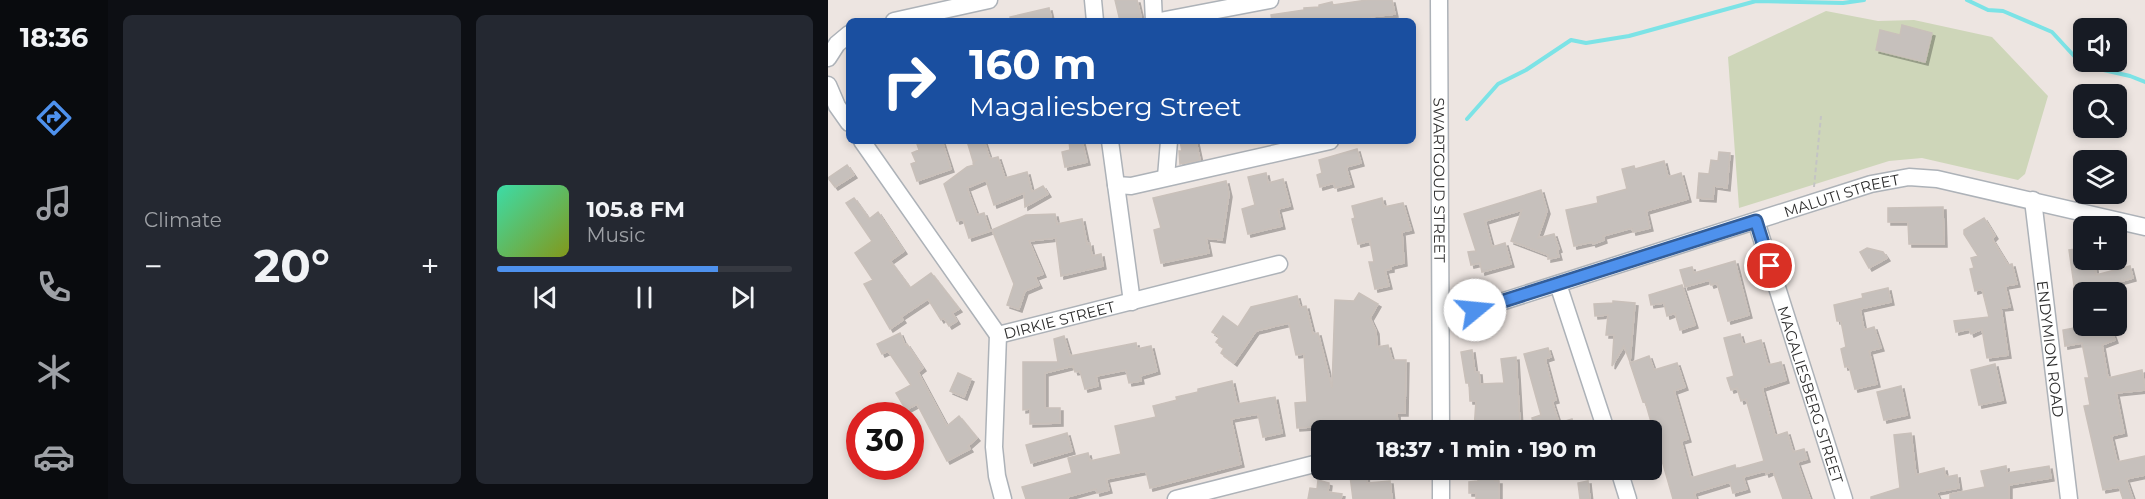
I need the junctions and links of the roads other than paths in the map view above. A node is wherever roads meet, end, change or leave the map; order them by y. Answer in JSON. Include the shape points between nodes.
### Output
{"nodes":[{"id":1,"x":989,"y":0,"type":"edge"},
{"id":2,"x":1093,"y":0,"type":"edge"},
{"id":3,"x":1153,"y":0,"type":"edge"},
{"id":4,"x":1270,"y":0,"type":"edge"},
{"id":5,"x":1439,"y":0,"type":"edge"},
{"id":6,"x":908,"y":18,"type":"edge"},
{"id":7,"x":1095,"y":18,"type":"edge"},
{"id":8,"x":1155,"y":18,"type":"edge"},
{"id":9,"x":1176,"y":18,"type":"edge"},
{"id":10,"x":846,"y":36,"type":"edge"},
{"id":11,"x":828,"y":58,"type":"edge"},
{"id":12,"x":828,"y":84,"type":"edge"},
{"id":13,"x":846,"y":119,"type":"edge"},
{"id":14,"x":864,"y":144,"type":"edge"},
{"id":15,"x":1110,"y":144,"type":"edge"},
{"id":16,"x":1169,"y":144,"type":"edge"},
{"id":17,"x":1253,"y":144,"type":"edge"},
{"id":18,"x":1316,"y":144,"type":"edge"},
{"id":19,"x":1251,"y":158,"type":"junction"},
{"id":20,"x":1166,"y":177,"type":"junction"},
{"id":21,"x":1116,"y":185,"type":"junction"},
{"id":22,"x":2033,"y":200,"type":"junction"},
{"id":23,"x":1756,"y":221,"type":"junction"},
{"id":24,"x":2145,"y":227,"type":"edge"},
{"id":25,"x":1279,"y":264,"type":"dead end"},
{"id":26,"x":1558,"y":284,"type":"junction"},
{"id":27,"x":1132,"y":302,"type":"junction"},
{"id":28,"x":1441,"y":321,"type":"junction"},
{"id":29,"x":998,"y":335,"type":"junction"},
{"id":30,"x":1441,"y":420,"type":"edge"},
{"id":31,"x":1603,"y":420,"type":"edge"},
{"id":32,"x":1311,"y":465,"type":"edge"},
{"id":33,"x":1441,"y":480,"type":"edge"},
{"id":34,"x":1622,"y":480,"type":"edge"},
{"id":35,"x":1003,"y":499,"type":"edge"},
{"id":36,"x":1176,"y":499,"type":"edge"},
{"id":37,"x":1441,"y":499,"type":"edge"},
{"id":38,"x":1628,"y":499,"type":"edge"},
{"id":39,"x":1844,"y":499,"type":"edge"},
{"id":40,"x":2069,"y":499,"type":"edge"}],
"edges":[{"from":1,"to":6,"type":"street"},
{"from":2,"to":7,"type":"street"},
{"from":3,"to":8,"type":"street"},
{"from":4,"to":9,"type":"street"},
{"from":5,"to":28,"type":"street","name":"SWARTGOUD STREET"},
{"from":10,"to":11,"type":"street"},
{"from":12,"to":13,"type":"street"},
{"from":14,"to":29,"type":"street","name":"DIRKIE STREET"},
{"from":15,"to":21,"type":"street"},
{"from":16,"to":20,"type":"street"},
{"from":17,"to":19,"type":"street"},
{"from":18,"to":19,"type":"street"},
{"from":19,"to":20,"type":"street"},
{"from":20,"to":21,"type":"street","via":[[1131,186]]},
{"from":21,"to":27,"type":"street"},
{"from":22,"to":23,"type":"street","name":"MALUTI STREET","via":[[1954,182],[1909,177],[1871,184]]},
{"from":22,"to":24,"type":"street","name":"MALUTI STREET"},
{"from":22,"to":40,"type":"street","name":"ENDYMION ROAD"},
{"from":23,"to":26,"type":"street","name":"MALUTI STREET"},
{"from":23,"to":39,"type":"street","name":"MAGALIESBERG STREET"},
{"from":25,"to":27,"type":"street","name":"DIRKIE STREET"},
{"from":26,"to":28,"type":"street","name":"MALUTI STREET"},
{"from":26,"to":31,"type":"street"},
{"from":27,"to":29,"type":"street","name":"DIRKIE STREET"},
{"from":28,"to":30,"type":"street","name":"SWARTGOUD STREET"},
{"from":29,"to":35,"type":"street","via":[[994,447]]},
{"from":32,"to":36,"type":"street"},
{"from":33,"to":37,"type":"street"},
{"from":34,"to":38,"type":"street"}]}
